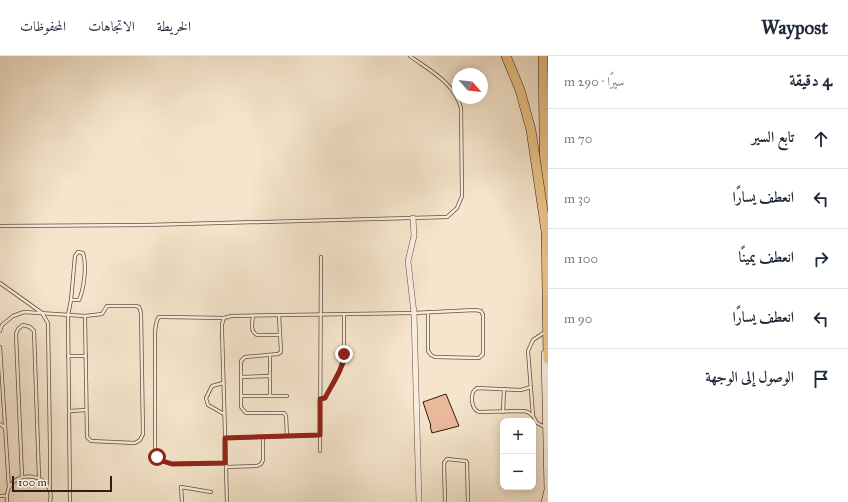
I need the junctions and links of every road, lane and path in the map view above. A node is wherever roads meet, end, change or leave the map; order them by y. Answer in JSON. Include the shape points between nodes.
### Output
{"nodes":[{"id":1,"x":410,"y":56,"type":"edge"},
{"id":2,"x":506,"y":56,"type":"edge"},
{"id":3,"x":541,"y":56,"type":"edge"},
{"id":4,"x":413,"y":218,"type":"junction"},
{"id":5,"x":0,"y":226,"type":"edge"},
{"id":6,"x":546,"y":231,"type":"junction"},
{"id":7,"x":321,"y":257,"type":"dead end"},
{"id":8,"x":0,"y":283,"type":"edge"},
{"id":9,"x":71,"y":300,"type":"junction"},
{"id":10,"x":428,"y":312,"type":"junction"},
{"id":11,"x":42,"y":313,"type":"junction"},
{"id":12,"x":414,"y":313,"type":"junction"},
{"id":13,"x":344,"y":314,"type":"junction"},
{"id":14,"x":68,"y":315,"type":"junction"},
{"id":15,"x":321,"y":315,"type":"junction"},
{"id":16,"x":85,"y":316,"type":"junction"},
{"id":17,"x":253,"y":316,"type":"junction"},
{"id":18,"x":278,"y":316,"type":"junction"},
{"id":19,"x":224,"y":318,"type":"junction"},
{"id":20,"x":0,"y":331,"type":"edge"},
{"id":21,"x":545,"y":332,"type":"junction"},
{"id":22,"x":280,"y":335,"type":"junction"},
{"id":23,"x":0,"y":347,"type":"edge"},
{"id":24,"x":270,"y":355,"type":"junction"},
{"id":25,"x":68,"y":356,"type":"junction"},
{"id":26,"x":86,"y":356,"type":"junction"},
{"id":27,"x":548,"y":359,"type":"edge"},
{"id":28,"x":270,"y":376,"type":"junction"},
{"id":29,"x":241,"y":377,"type":"junction"},
{"id":30,"x":223,"y":383,"type":"junction"},
{"id":31,"x":531,"y":387,"type":"junction"},
{"id":32,"x":504,"y":389,"type":"junction"},
{"id":33,"x":241,"y":396,"type":"junction"},
{"id":34,"x":270,"y":396,"type":"junction"},
{"id":35,"x":287,"y":396,"type":"dead end"},
{"id":36,"x":320,"y":399,"type":"junction"},
{"id":37,"x":86,"y":410,"type":"junction"},
{"id":38,"x":70,"y":411,"type":"junction"},
{"id":39,"x":503,"y":412,"type":"junction"},
{"id":40,"x":224,"y":414,"type":"junction"},
{"id":41,"x":533,"y":416,"type":"junction"},
{"id":42,"x":0,"y":424,"type":"edge"},
{"id":43,"x":5,"y":428,"type":"junction"},
{"id":44,"x":547,"y":428,"type":"junction"},
{"id":45,"x":320,"y":435,"type":"junction"},
{"id":46,"x":287,"y":436,"type":"junction"},
{"id":47,"x":263,"y":437,"type":"junction"},
{"id":48,"x":225,"y":438,"type":"junction"},
{"id":49,"x":320,"y":451,"type":"dead end"},
{"id":50,"x":225,"y":463,"type":"junction"},
{"id":51,"x":226,"y":467,"type":"junction"},
{"id":52,"x":22,"y":477,"type":"junction"},
{"id":53,"x":39,"y":478,"type":"junction"},
{"id":54,"x":9,"y":488,"type":"junction"},
{"id":55,"x":50,"y":491,"type":"junction"},
{"id":56,"x":211,"y":492,"type":"dead end"},
{"id":57,"x":0,"y":496,"type":"edge"},
{"id":58,"x":7,"y":496,"type":"junction"},
{"id":59,"x":7,"y":502,"type":"edge"},
{"id":60,"x":50,"y":502,"type":"edge"},
{"id":61,"x":70,"y":502,"type":"edge"},
{"id":62,"x":182,"y":502,"type":"edge"},
{"id":63,"x":227,"y":502,"type":"edge"},
{"id":64,"x":420,"y":502,"type":"edge"},
{"id":65,"x":445,"y":502,"type":"edge"},
{"id":66,"x":468,"y":502,"type":"edge"},
{"id":67,"x":545,"y":502,"type":"edge"}],
"edges":[{"from":1,"to":4,"type":"lane","via":[[442,78],[450,87],[459,101],[462,125],[462,196],[457,208],[447,217]]},
{"from":2,"to":6,"type":"highway","bridge":true,"via":[[520,90],[531,130]]},
{"from":3,"to":6,"type":"highway","bridge":true},
{"from":3,"to":21,"type":"main road"},
{"from":4,"to":5,"type":"lane"},
{"from":4,"to":12,"type":"street","via":[[414,236],[408,261]]},
{"from":6,"to":27,"type":"highway"},
{"from":7,"to":15,"type":"lane"},
{"from":8,"to":11,"type":"lane"},
{"from":9,"to":9,"type":"lane","via":[[75,256],[78,252],[83,254],[86,261],[82,294],[79,300]]},
{"from":9,"to":14,"type":"lane"},
{"from":10,"to":10,"type":"lane","via":[[428,352],[431,355],[479,358],[483,354],[481,311]]},
{"from":10,"to":12,"type":"lane"},
{"from":11,"to":14,"type":"lane"},
{"from":11,"to":20,"type":"lane","via":[[24,312],[13,316],[2,325]]},
{"from":11,"to":55,"type":"lane","via":[[48,323]]},
{"from":12,"to":13,"type":"lane"},
{"from":12,"to":64,"type":"street"},
{"from":13,"to":15,"type":"lane"},
{"from":13,"to":36,"type":"lane","via":[[344,362],[325,398]]},
{"from":14,"to":16,"type":"lane"},
{"from":14,"to":25,"type":"lane"},
{"from":15,"to":18,"type":"lane"},
{"from":15,"to":36,"type":"lane"},
{"from":16,"to":26,"type":"lane"},
{"from":16,"to":37,"type":"lane","via":[[102,314],[107,306],[139,307],[142,434],[140,440],[135,443],[91,441],[87,437]]},
{"from":17,"to":18,"type":"lane"},
{"from":17,"to":19,"type":"lane"},
{"from":17,"to":22,"type":"lane","via":[[254,333]]},
{"from":18,"to":22,"type":"lane"},
{"from":19,"to":30,"type":"lane"},
{"from":19,"to":50,"type":"lane","via":[[158,319],[155,335],[155,447],[157,457],[166,463]]},
{"from":21,"to":31,"type":"lane","via":[[532,340],[528,348]]},
{"from":21,"to":44,"type":"main road"},
{"from":22,"to":24,"type":"lane","via":[[281,352]]},
{"from":23,"to":43,"type":"lane"},
{"from":24,"to":28,"type":"lane"},
{"from":24,"to":29,"type":"lane","via":[[242,358]]},
{"from":25,"to":26,"type":"lane"},
{"from":25,"to":38,"type":"lane"},
{"from":26,"to":37,"type":"lane"},
{"from":28,"to":29,"type":"lane"},
{"from":28,"to":34,"type":"lane"},
{"from":29,"to":33,"type":"lane"},
{"from":30,"to":40,"type":"lane"},
{"from":30,"to":40,"type":"lane","via":[[212,386],[206,398],[208,405]]},
{"from":31,"to":32,"type":"lane","via":[[524,390]]},
{"from":31,"to":41,"type":"lane"},
{"from":32,"to":39,"type":"lane"},
{"from":32,"to":39,"type":"lane","via":[[477,388],[472,394],[473,407],[477,412]]},
{"from":33,"to":34,"type":"lane"},
{"from":33,"to":46,"type":"lane","via":[[241,407],[246,413],[284,413]]},
{"from":34,"to":35,"type":"lane"},
{"from":36,"to":45,"type":"lane"},
{"from":37,"to":38,"type":"lane"},
{"from":38,"to":61,"type":"lane"},
{"from":39,"to":41,"type":"lane","via":[[525,412]]},
{"from":40,"to":48,"type":"lane"},
{"from":41,"to":44,"type":"lane","via":[[540,425]]},
{"from":42,"to":43,"type":"lane"},
{"from":43,"to":54,"type":"lane"},
{"from":44,"to":67,"type":"main road","via":[[548,490]]},
{"from":45,"to":46,"type":"lane"},
{"from":45,"to":49,"type":"lane"},
{"from":46,"to":47,"type":"lane"},
{"from":47,"to":48,"type":"lane"},
{"from":47,"to":51,"type":"lane","via":[[261,464]]},
{"from":48,"to":50,"type":"lane"},
{"from":50,"to":51,"type":"lane"},
{"from":51,"to":63,"type":"lane"},
{"from":52,"to":53,"type":"lane"},
{"from":52,"to":53,"type":"lane","via":[[16,334],[23,325],[30,326],[34,331]]},
{"from":52,"to":54,"type":"lane","via":[[14,481]]},
{"from":53,"to":55,"type":"lane"},
{"from":54,"to":58,"type":"lane"},
{"from":55,"to":60,"type":"lane"},
{"from":56,"to":62,"type":"lane","via":[[182,487]]},
{"from":57,"to":58,"type":"lane"},
{"from":58,"to":59,"type":"lane"},
{"from":65,"to":66,"type":"lane","via":[[446,459],[466,460]]}]}
